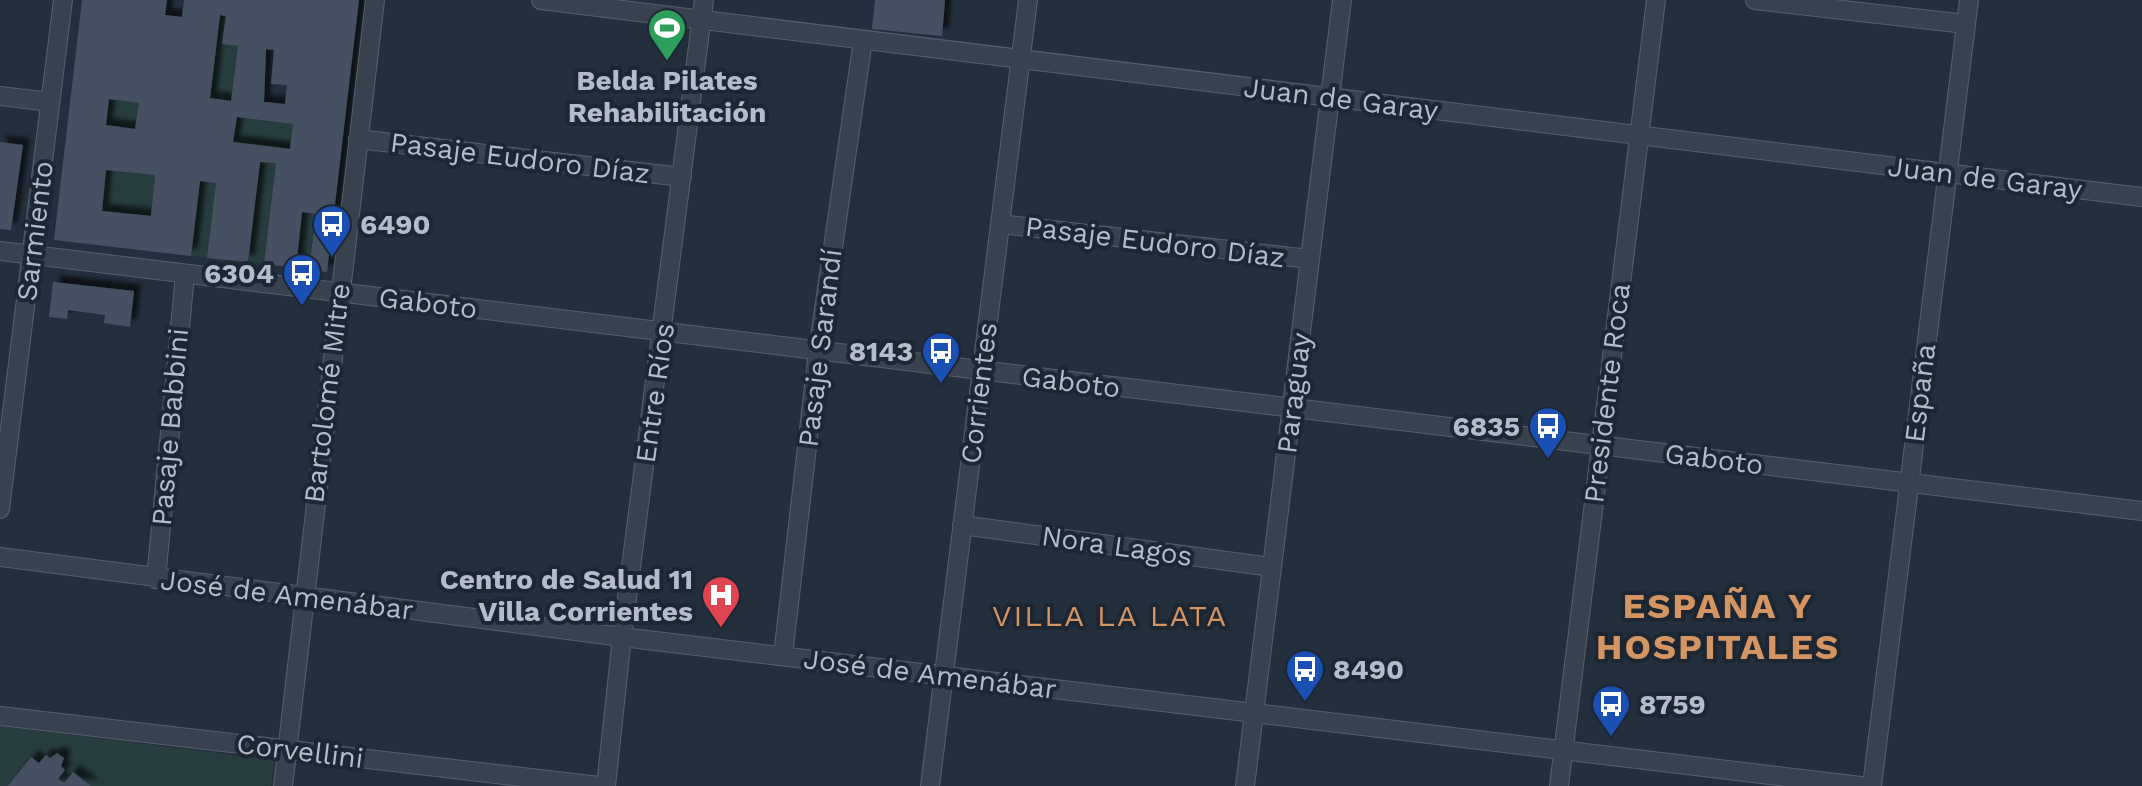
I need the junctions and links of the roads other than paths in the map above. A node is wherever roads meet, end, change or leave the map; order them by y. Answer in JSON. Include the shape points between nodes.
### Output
{"nodes":[{"id":1,"x":63,"y":0,"type":"edge"},
{"id":2,"x":375,"y":0,"type":"edge"},
{"id":3,"x":541,"y":0,"type":"edge"},
{"id":4,"x":704,"y":0,"type":"edge"},
{"id":5,"x":1028,"y":0,"type":"edge"},
{"id":6,"x":1342,"y":0,"type":"edge"},
{"id":7,"x":1656,"y":0,"type":"edge"},
{"id":8,"x":1755,"y":0,"type":"edge"},
{"id":9,"x":1969,"y":0,"type":"edge"},
{"id":10,"x":702,"y":20,"type":"junction"},
{"id":11,"x":1966,"y":24,"type":"junction"},
{"id":12,"x":863,"y":40,"type":"junction"},
{"id":13,"x":1021,"y":59,"type":"junction"},
{"id":14,"x":0,"y":96,"type":"edge"},
{"id":15,"x":1330,"y":97,"type":"junction"},
{"id":16,"x":50,"y":102,"type":"junction"},
{"id":17,"x":1639,"y":135,"type":"junction"},
{"id":18,"x":358,"y":139,"type":"junction"},
{"id":19,"x":1947,"y":173,"type":"junction"},
{"id":20,"x":682,"y":177,"type":"junction"},
{"id":21,"x":2142,"y":197,"type":"edge"},
{"id":22,"x":1000,"y":224,"type":"junction"},
{"id":23,"x":0,"y":251,"type":"edge"},
{"id":24,"x":32,"y":254,"type":"junction"},
{"id":25,"x":1310,"y":259,"type":"junction"},
{"id":26,"x":185,"y":275,"type":"junction"},
{"id":27,"x":340,"y":292,"type":"junction"},
{"id":28,"x":663,"y":332,"type":"junction"},
{"id":29,"x":818,"y":351,"type":"junction"},
{"id":30,"x":982,"y":371,"type":"junction"},
{"id":31,"x":1292,"y":408,"type":"junction"},
{"id":32,"x":1601,"y":446,"type":"junction"},
{"id":33,"x":1909,"y":483,"type":"junction"},
{"id":34,"x":0,"y":509,"type":"edge"},
{"id":35,"x":2142,"y":511,"type":"edge"},
{"id":36,"x":962,"y":525,"type":"junction"},
{"id":37,"x":0,"y":557,"type":"edge"},
{"id":38,"x":1272,"y":567,"type":"junction"},
{"id":39,"x":156,"y":579,"type":"junction"},
{"id":40,"x":303,"y":596,"type":"junction"},
{"id":41,"x":622,"y":637,"type":"junction"},
{"id":42,"x":783,"y":656,"type":"junction"},
{"id":43,"x":944,"y":675,"type":"junction"},
{"id":44,"x":1254,"y":713,"type":"junction"},
{"id":45,"x":0,"y":716,"type":"edge"},
{"id":46,"x":287,"y":749,"type":"junction"},
{"id":47,"x":1563,"y":750,"type":"junction"},
{"id":48,"x":283,"y":786,"type":"edge"},
{"id":49,"x":599,"y":786,"type":"edge"},
{"id":50,"x":606,"y":786,"type":"edge"},
{"id":51,"x":930,"y":786,"type":"edge"},
{"id":52,"x":1245,"y":786,"type":"edge"},
{"id":53,"x":1559,"y":786,"type":"edge"},
{"id":54,"x":1861,"y":786,"type":"edge"},
{"id":55,"x":1872,"y":786,"type":"edge"}],
"edges":[{"from":1,"to":16,"type":"street","name":"Sarmiento"},
{"from":2,"to":18,"type":"street","name":"Bartolomé Mitre"},
{"from":3,"to":10,"type":"street","name":"Juan de Garay"},
{"from":4,"to":10,"type":"street","name":"Entre Ríos"},
{"from":5,"to":13,"type":"street","name":"Corrientes"},
{"from":6,"to":15,"type":"street","name":"Paraguay"},
{"from":7,"to":17,"type":"street","name":"Presidente Roca"},
{"from":8,"to":11,"type":"street"},
{"from":9,"to":11,"type":"street","name":"España"},
{"from":10,"to":12,"type":"street","name":"Juan de Garay"},
{"from":10,"to":20,"type":"street","name":"Entre Ríos"},
{"from":11,"to":19,"type":"street","name":"España"},
{"from":12,"to":13,"type":"street","name":"Juan de Garay"},
{"from":12,"to":29,"type":"street","name":"Pasaje Sarandí"},
{"from":13,"to":15,"type":"street","name":"Juan de Garay"},
{"from":13,"to":22,"type":"street","name":"Corrientes"},
{"from":14,"to":16,"type":"street"},
{"from":15,"to":17,"type":"street","name":"Juan de Garay"},
{"from":15,"to":25,"type":"street","name":"Paraguay"},
{"from":16,"to":24,"type":"street","name":"Sarmiento"},
{"from":17,"to":19,"type":"street","name":"Juan de Garay"},
{"from":17,"to":32,"type":"street","name":"Presidente Roca"},
{"from":18,"to":20,"type":"street","name":"Pasaje Eudoro Díaz"},
{"from":18,"to":27,"type":"street","name":"Bartolomé Mitre"},
{"from":19,"to":21,"type":"street","name":"Juan de Garay"},
{"from":19,"to":33,"type":"street","name":"España"},
{"from":20,"to":28,"type":"street","name":"Entre Ríos"},
{"from":22,"to":25,"type":"street","name":"Pasaje Eudoro Díaz"},
{"from":22,"to":30,"type":"street","name":"Corrientes"},
{"from":23,"to":24,"type":"street","name":"Gaboto"},
{"from":24,"to":26,"type":"street","name":"Gaboto"},
{"from":24,"to":34,"type":"street","name":"Sarmiento"},
{"from":25,"to":31,"type":"street","name":"Paraguay"},
{"from":26,"to":27,"type":"street","name":"Gaboto"},
{"from":26,"to":39,"type":"street","name":"Pasaje Babbini"},
{"from":27,"to":28,"type":"street","name":"Gaboto"},
{"from":27,"to":40,"type":"street","name":"Bartolomé Mitre"},
{"from":28,"to":29,"type":"street","name":"Gaboto"},
{"from":28,"to":41,"type":"street","name":"Entre Ríos"},
{"from":29,"to":30,"type":"street","name":"Gaboto"},
{"from":29,"to":42,"type":"street","name":"Pasaje Sarandí"},
{"from":30,"to":31,"type":"street","name":"Gaboto"},
{"from":30,"to":36,"type":"street","name":"Corrientes"},
{"from":31,"to":32,"type":"street","name":"Gaboto"},
{"from":31,"to":38,"type":"street","name":"Paraguay"},
{"from":32,"to":33,"type":"street","name":"Gaboto"},
{"from":32,"to":47,"type":"street","name":"Presidente Roca"},
{"from":33,"to":35,"type":"street","name":"Gaboto"},
{"from":33,"to":55,"type":"street","name":"España"},
{"from":36,"to":38,"type":"street","name":"Nora Lagos"},
{"from":36,"to":43,"type":"street","name":"Corrientes"},
{"from":37,"to":39,"type":"street","name":"José de Amenábar"},
{"from":38,"to":44,"type":"street","name":"Paraguay"},
{"from":39,"to":40,"type":"street","name":"José de Amenábar"},
{"from":40,"to":41,"type":"street","name":"José de Amenábar"},
{"from":40,"to":46,"type":"street","name":"Bartolomé Mitre"},
{"from":41,"to":42,"type":"street","name":"José de Amenábar"},
{"from":41,"to":50,"type":"street","name":"Entre Ríos"},
{"from":42,"to":43,"type":"street","name":"José de Amenábar"},
{"from":43,"to":44,"type":"street","name":"José de Amenábar"},
{"from":43,"to":51,"type":"street","name":"Corrientes"},
{"from":44,"to":47,"type":"street","name":"José de Amenábar"},
{"from":44,"to":52,"type":"street","name":"Paraguay"},
{"from":45,"to":46,"type":"street","name":"Corvellini"},
{"from":46,"to":48,"type":"street","name":"Bartolomé Mitre"},
{"from":46,"to":49,"type":"street","name":"Corvellini"},
{"from":47,"to":53,"type":"street","name":"Presidente Roca"},
{"from":47,"to":54,"type":"street","name":"José de Amenábar"}]}
